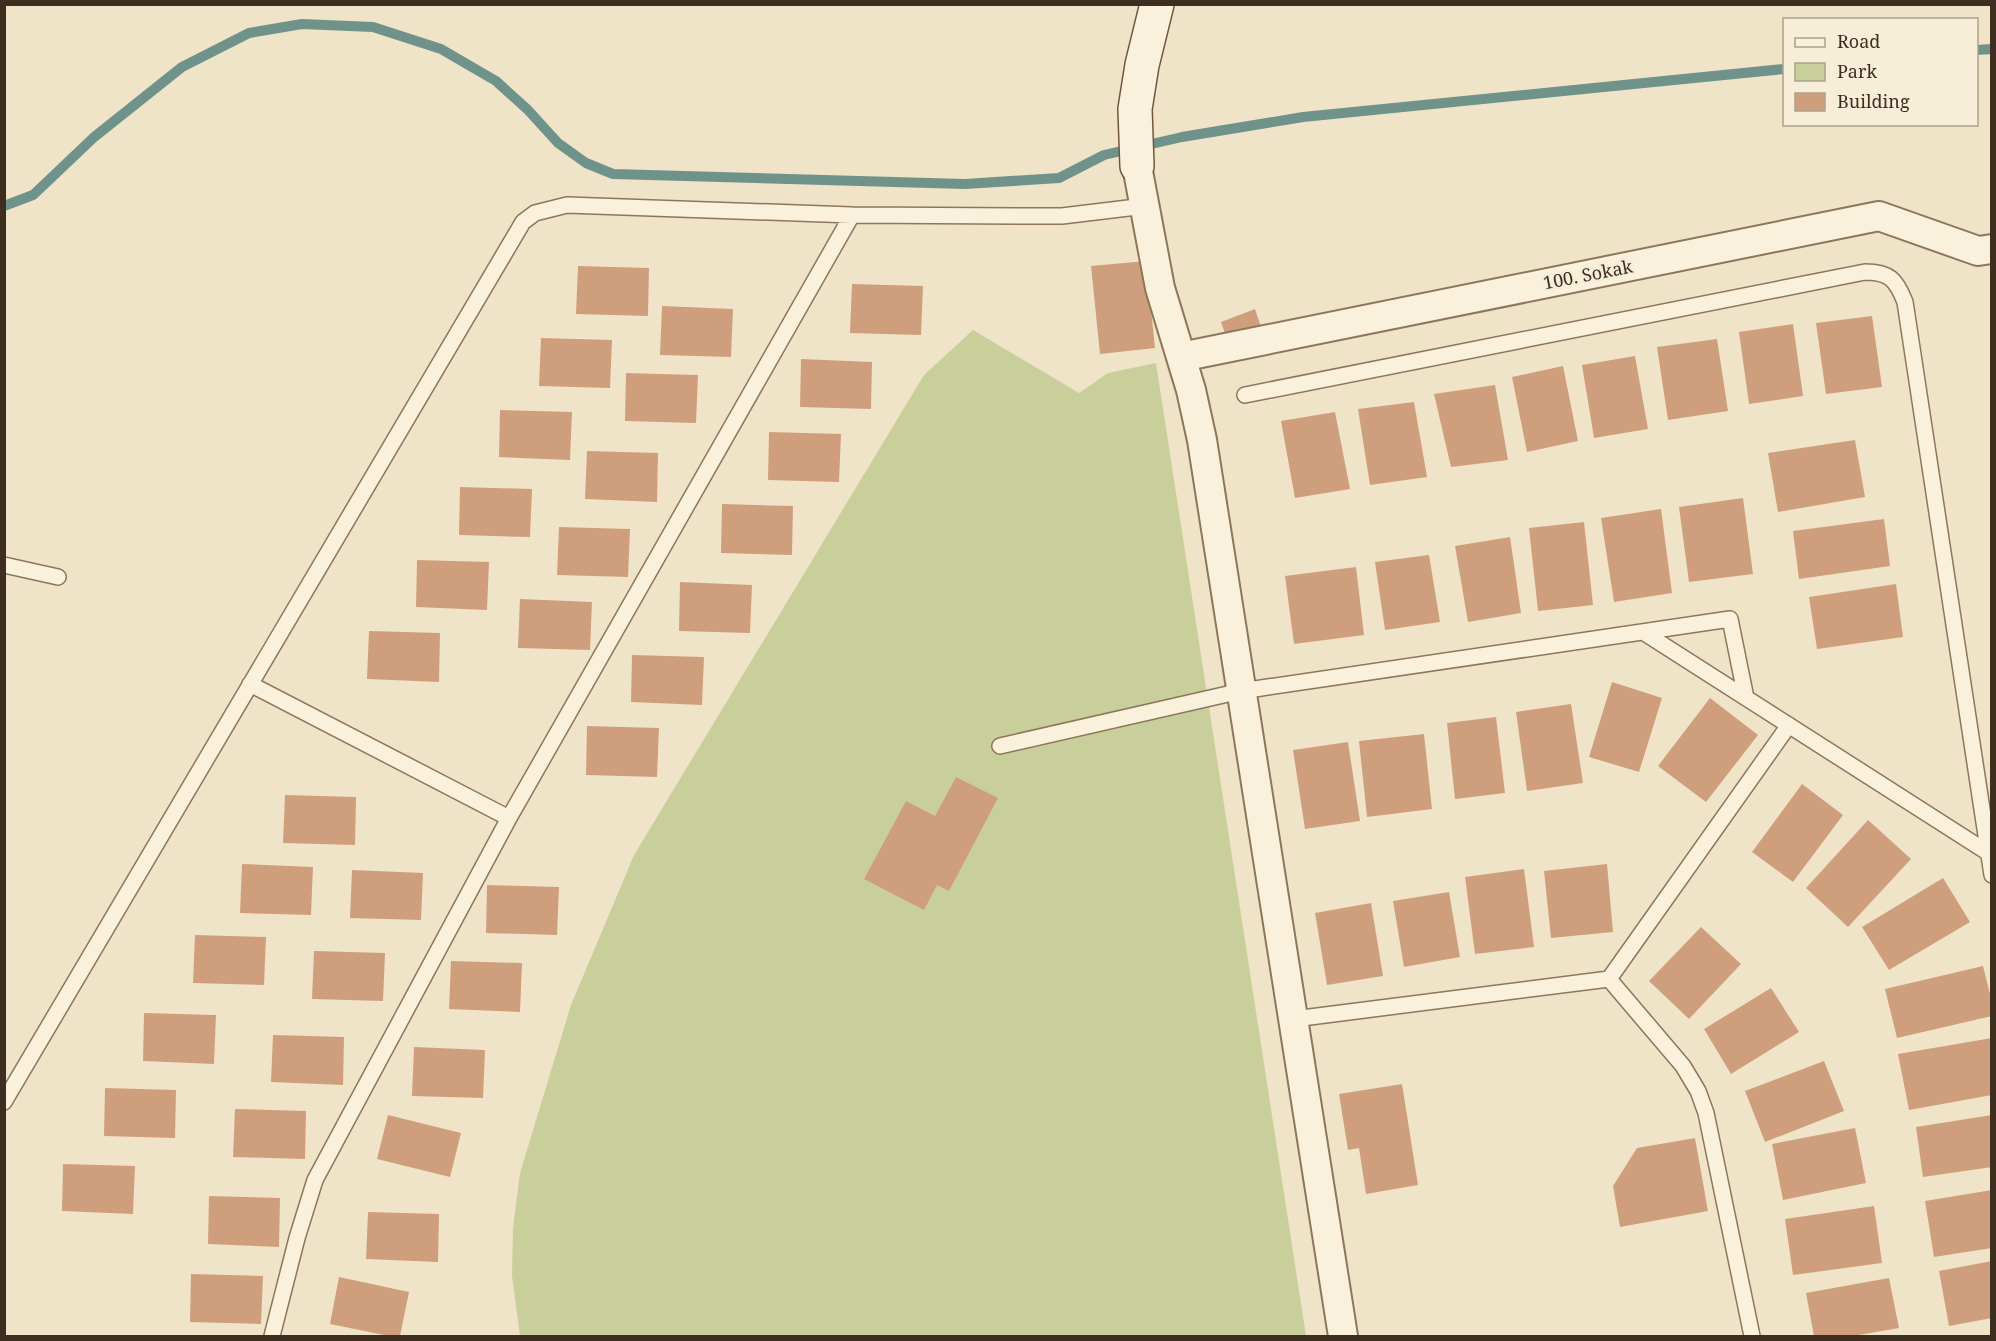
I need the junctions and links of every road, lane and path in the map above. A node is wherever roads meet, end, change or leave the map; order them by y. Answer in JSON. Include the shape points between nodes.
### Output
{"nodes":[{"id":1,"x":1157,"y":4,"type":"edge"},
{"id":2,"x":1137,"y":166,"type":"joint"},
{"id":3,"x":1145,"y":206,"type":"junction"},
{"id":4,"x":852,"y":215,"type":"junction"},
{"id":5,"x":1992,"y":249,"type":"edge"},
{"id":6,"x":1181,"y":357,"type":"junction"},
{"id":7,"x":1245,"y":395,"type":"dead end"},
{"id":8,"x":4,"y":565,"type":"edge"},
{"id":9,"x":58,"y":577,"type":"dead end"},
{"id":10,"x":1643,"y":632,"type":"junction"},
{"id":11,"x":250,"y":684,"type":"junction"},
{"id":12,"x":1241,"y":691,"type":"junction"},
{"id":13,"x":1746,"y":698,"type":"junction"},
{"id":14,"x":1789,"y":725,"type":"junction"},
{"id":15,"x":1000,"y":746,"type":"dead end"},
{"id":16,"x":509,"y":818,"type":"junction"},
{"id":17,"x":1987,"y":852,"type":"junction"},
{"id":18,"x":1992,"y":875,"type":"edge"},
{"id":19,"x":1609,"y":979,"type":"junction"},
{"id":20,"x":1294,"y":1019,"type":"junction"},
{"id":21,"x":4,"y":1102,"type":"edge"},
{"id":22,"x":272,"y":1336,"type":"edge"},
{"id":23,"x":1343,"y":1336,"type":"edge"},
{"id":24,"x":1752,"y":1336,"type":"edge"}],
"edges":[{"from":1,"to":2,"type":"street","via":[[1135,109]]},
{"from":2,"to":3,"type":"street"},
{"from":3,"to":4,"type":"lane","via":[[1062,216]]},
{"from":3,"to":6,"type":"street","via":[[1160,288]]},
{"from":4,"to":11,"type":"lane","via":[[592,204],[536,213],[524,222]]},
{"from":4,"to":16,"type":"lane"},
{"from":5,"to":6,"type":"street","name":"100. Sokak","via":[[1978,251],[1879,216]]},
{"from":6,"to":12,"type":"street","via":[[1202,440]]},
{"from":7,"to":17,"type":"lane","via":[[1865,272],[1881,272],[1891,278],[1905,302]]},
{"from":8,"to":9,"type":"lane"},
{"from":10,"to":12,"type":"lane"},
{"from":10,"to":13,"type":"lane"},
{"from":10,"to":13,"type":"lane","via":[[1730,619]]},
{"from":11,"to":16,"type":"lane"},
{"from":11,"to":21,"type":"lane"},
{"from":12,"to":15,"type":"lane"},
{"from":12,"to":20,"type":"street"},
{"from":13,"to":14,"type":"lane"},
{"from":14,"to":17,"type":"lane"},
{"from":14,"to":19,"type":"lane"},
{"from":16,"to":22,"type":"lane","via":[[315,1180]]},
{"from":17,"to":18,"type":"lane"},
{"from":19,"to":20,"type":"lane"},
{"from":19,"to":24,"type":"lane","via":[[1683,1066],[1698,1091],[1706,1113]]},
{"from":20,"to":23,"type":"street"}]}
